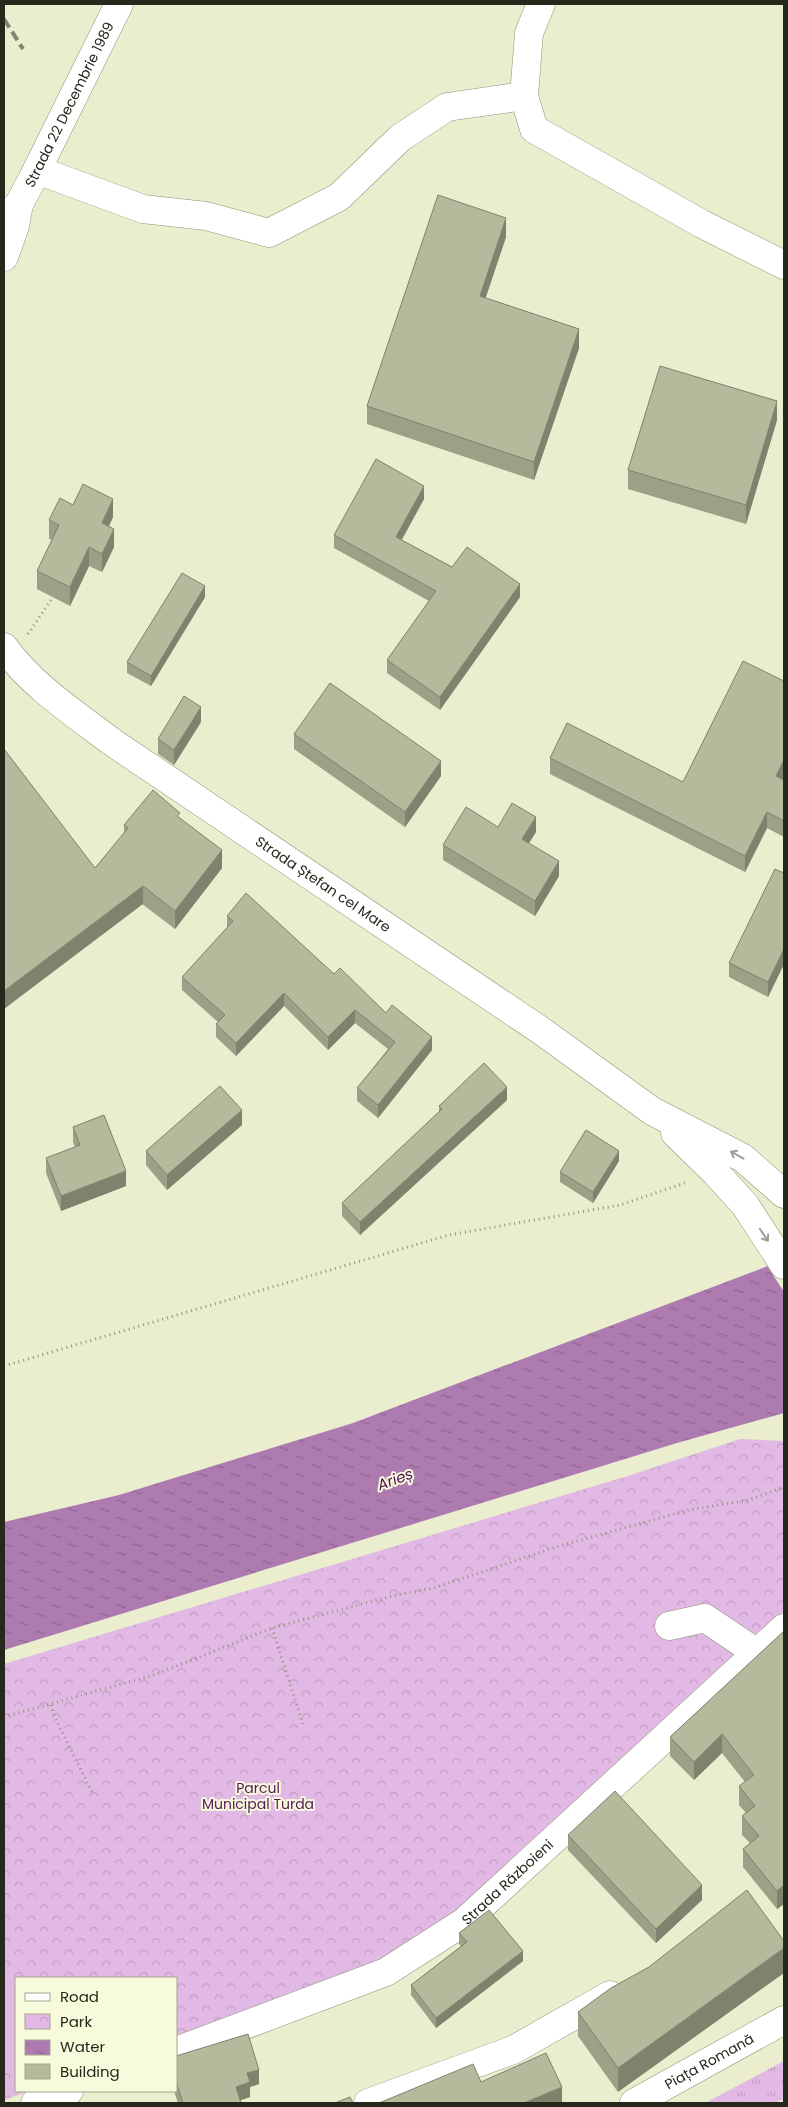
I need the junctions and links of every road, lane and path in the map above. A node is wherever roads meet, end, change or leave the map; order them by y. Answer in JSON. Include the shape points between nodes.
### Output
{"nodes":[{"id":1,"x":119,"y":4,"type":"edge"},
{"id":2,"x":541,"y":4,"type":"edge"},
{"id":3,"x":524,"y":96,"type":"junction"},
{"id":4,"x":38,"y":170,"type":"junction"},
{"id":5,"x":11,"y":211,"type":"edge"},
{"id":6,"x":4,"y":257,"type":"edge"},
{"id":7,"x":784,"y":265,"type":"edge"},
{"id":8,"x":53,"y":597,"type":"edge"},
{"id":9,"x":7,"y":651,"type":"edge"},
{"id":10,"x":652,"y":1111,"type":"junction"},
{"id":11,"x":691,"y":1181,"type":"dead end"},
{"id":12,"x":780,"y":1189,"type":"edge"},
{"id":13,"x":784,"y":1265,"type":"edge"},
{"id":14,"x":4,"y":1366,"type":"edge"},
{"id":15,"x":784,"y":1487,"type":"edge"},
{"id":16,"x":668,"y":1626,"type":"dead end"},
{"id":17,"x":272,"y":1628,"type":"junction"},
{"id":18,"x":784,"y":1628,"type":"edge"},
{"id":19,"x":757,"y":1653,"type":"junction"},
{"id":20,"x":51,"y":1705,"type":"junction"},
{"id":21,"x":4,"y":1717,"type":"edge"},
{"id":22,"x":303,"y":1724,"type":"dead end"},
{"id":23,"x":92,"y":1792,"type":"dead end"},
{"id":24,"x":630,"y":1984,"type":"edge"},
{"id":25,"x":784,"y":2020,"type":"edge"},
{"id":26,"x":178,"y":2050,"type":"edge"},
{"id":27,"x":66,"y":2092,"type":"edge"},
{"id":28,"x":36,"y":2103,"type":"edge"},
{"id":29,"x":368,"y":2103,"type":"edge"},
{"id":30,"x":634,"y":2103,"type":"edge"}],
"edges":[{"from":1,"to":4,"type":"main road","name":"Strada 22 Decembrie 1989"},
{"from":2,"to":3,"type":"main road","via":[[529,33]]},
{"from":3,"to":4,"type":"main road","via":[[447,108],[400,138],[339,197],[269,233],[206,216],[143,209]]},
{"from":3,"to":7,"type":"main road","via":[[534,129],[702,224]]},
{"from":4,"to":5,"type":"main road","name":"Strada 22 Decembrie 1989"},
{"from":5,"to":6,"type":"main road","name":"Strada 22 Decembrie 1989","via":[[15,226]]},
{"from":8,"to":9,"type":"path"},
{"from":9,"to":10,"type":"main road","name":"Strada Ștefan cel Mare","via":[[56,700],[112,742],[543,1032]]},
{"from":12,"to":10,"type":"main road","name":"Strada Ștefan cel Mare","one_way":true,"via":[[743,1158]]},
{"from":10,"to":13,"type":"main road","name":"Strada Ștefan cel Mare","one_way":true,"via":[[745,1205]]},
{"from":11,"to":14,"type":"path","via":[[620,1205],[449,1235]]},
{"from":15,"to":17,"type":"path","via":[[749,1500],[689,1510],[556,1548],[434,1588]]},
{"from":16,"to":19,"type":"main road","via":[[704,1618]]},
{"from":17,"to":20,"type":"path","via":[[157,1674]]},
{"from":17,"to":22,"type":"path"},
{"from":18,"to":19,"type":"main road","name":"Strada Războieni"},
{"from":19,"to":26,"type":"main road","name":"Strada Războieni","via":[[464,1922],[386,1972]]},
{"from":20,"to":21,"type":"path"},
{"from":20,"to":23,"type":"path","via":[[54,1718]]},
{"from":24,"to":29,"type":"main road","via":[[513,2050]]},
{"from":25,"to":30,"type":"main road","name":"Piața Romană"},
{"from":27,"to":28,"type":"main road"}]}
